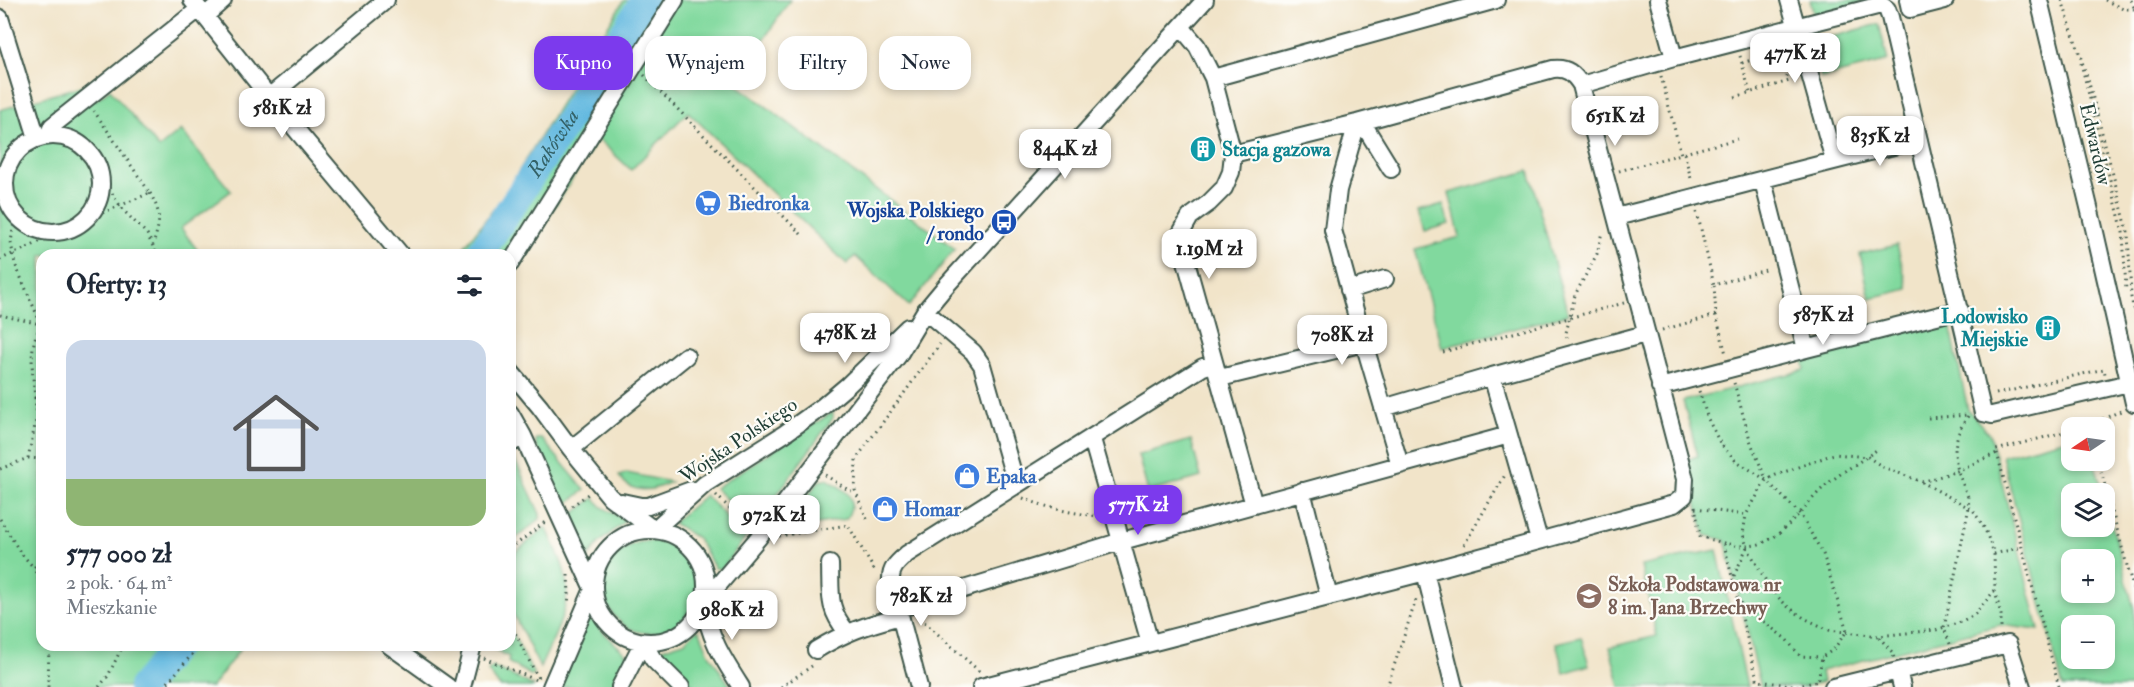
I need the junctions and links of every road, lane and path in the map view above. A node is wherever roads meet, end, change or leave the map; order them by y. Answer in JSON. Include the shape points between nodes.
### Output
{"nodes":[{"id":1,"x":223,"y":0,"type":"edge"},
{"id":2,"x":386,"y":0,"type":"edge"},
{"id":3,"x":675,"y":0,"type":"edge"},
{"id":4,"x":1205,"y":0,"type":"edge"},
{"id":5,"x":1496,"y":0,"type":"edge"},
{"id":6,"x":1658,"y":0,"type":"edge"},
{"id":7,"x":1789,"y":0,"type":"edge"},
{"id":8,"x":1908,"y":0,"type":"edge"},
{"id":9,"x":1944,"y":0,"type":"edge"},
{"id":10,"x":2038,"y":0,"type":"edge"},
{"id":11,"x":2062,"y":0,"type":"edge"},
{"id":12,"x":2105,"y":0,"type":"edge"},
{"id":13,"x":2130,"y":0,"type":"edge"},
{"id":14,"x":198,"y":8,"type":"edge"},
{"id":15,"x":2134,"y":8,"type":"edge"},
{"id":16,"x":0,"y":18,"type":"edge"},
{"id":17,"x":1797,"y":26,"type":"junction"},
{"id":18,"x":1180,"y":27,"type":"junction"},
{"id":19,"x":2073,"y":35,"type":"junction"},
{"id":20,"x":1738,"y":48,"type":"dead end"},
{"id":21,"x":1666,"y":61,"type":"junction"},
{"id":22,"x":1742,"y":63,"type":"junction"},
{"id":23,"x":635,"y":66,"type":"junction"},
{"id":24,"x":1803,"y":76,"type":"dead end"},
{"id":25,"x":1213,"y":78,"type":"junction"},
{"id":26,"x":1788,"y":81,"type":"junction"},
{"id":27,"x":1581,"y":85,"type":"junction"},
{"id":28,"x":1750,"y":93,"type":"junction"},
{"id":29,"x":269,"y":97,"type":"junction"},
{"id":30,"x":1735,"y":97,"type":"dead end"},
{"id":31,"x":87,"y":100,"type":"junction"},
{"id":32,"x":1359,"y":123,"type":"junction"},
{"id":33,"x":42,"y":137,"type":"junction"},
{"id":34,"x":1737,"y":139,"type":"dead end"},
{"id":35,"x":1919,"y":140,"type":"junction"},
{"id":36,"x":1683,"y":153,"type":"junction"},
{"id":37,"x":1233,"y":154,"type":"junction"},
{"id":38,"x":1834,"y":160,"type":"junction"},
{"id":39,"x":1391,"y":169,"type":"dead end"},
{"id":40,"x":99,"y":173,"type":"junction"},
{"id":41,"x":1605,"y":175,"type":"junction"},
{"id":42,"x":1763,"y":181,"type":"junction"},
{"id":43,"x":150,"y":193,"type":"junction"},
{"id":44,"x":1696,"y":198,"type":"junction"},
{"id":45,"x":120,"y":206,"type":"junction"},
{"id":46,"x":91,"y":212,"type":"junction"},
{"id":47,"x":15,"y":213,"type":"junction"},
{"id":48,"x":1616,"y":217,"type":"junction"},
{"id":49,"x":52,"y":231,"type":"junction"},
{"id":50,"x":1603,"y":231,"type":"dead end"},
{"id":51,"x":803,"y":236,"type":"dead end"},
{"id":52,"x":153,"y":245,"type":"junction"},
{"id":53,"x":155,"y":249,"type":"edge"},
{"id":54,"x":397,"y":249,"type":"edge"},
{"id":55,"x":12,"y":252,"type":"junction"},
{"id":56,"x":516,"y":254,"type":"edge"},
{"id":57,"x":0,"y":260,"type":"edge"},
{"id":58,"x":1785,"y":265,"type":"junction"},
{"id":59,"x":1385,"y":279,"type":"dead end"},
{"id":60,"x":1714,"y":285,"type":"junction"},
{"id":61,"x":1349,"y":290,"type":"junction"},
{"id":62,"x":1637,"y":300,"type":"junction"},
{"id":63,"x":1960,"y":310,"type":"junction"},
{"id":64,"x":2134,"y":310,"type":"edge"},
{"id":65,"x":925,"y":311,"type":"junction"},
{"id":66,"x":36,"y":312,"type":"edge"},
{"id":67,"x":0,"y":315,"type":"edge"},
{"id":68,"x":1716,"y":315,"type":"junction"},
{"id":69,"x":2132,"y":316,"type":"dead end"},
{"id":70,"x":1570,"y":318,"type":"junction"},
{"id":71,"x":36,"y":323,"type":"edge"},
{"id":72,"x":36,"y":334,"type":"edge"},
{"id":73,"x":1645,"y":334,"type":"junction"},
{"id":74,"x":935,"y":338,"type":"dead end"},
{"id":75,"x":1364,"y":343,"type":"junction"},
{"id":76,"x":1806,"y":349,"type":"junction"},
{"id":77,"x":1443,"y":351,"type":"dead end"},
{"id":78,"x":1569,"y":355,"type":"junction"},
{"id":79,"x":686,"y":356,"type":"dead end"},
{"id":80,"x":1730,"y":368,"type":"junction"},
{"id":81,"x":1217,"y":371,"type":"junction"},
{"id":82,"x":1492,"y":376,"type":"junction"},
{"id":83,"x":516,"y":378,"type":"edge"},
{"id":84,"x":1695,"y":378,"type":"junction"},
{"id":85,"x":2129,"y":383,"type":"junction"},
{"id":86,"x":1660,"y":387,"type":"junction"},
{"id":87,"x":2108,"y":387,"type":"junction"},
{"id":88,"x":35,"y":398,"type":"joint"},
{"id":89,"x":36,"y":404,"type":"edge"},
{"id":90,"x":2130,"y":406,"type":"edge"},
{"id":91,"x":1383,"y":408,"type":"junction"},
{"id":92,"x":1977,"y":409,"type":"junction"},
{"id":93,"x":2107,"y":417,"type":"edge"},
{"id":94,"x":1928,"y":418,"type":"dead end"},
{"id":95,"x":36,"y":424,"type":"edge"},
{"id":96,"x":2061,"y":433,"type":"edge"},
{"id":97,"x":1509,"y":435,"type":"junction"},
{"id":98,"x":1092,"y":439,"type":"junction"},
{"id":99,"x":517,"y":440,"type":"edge"},
{"id":100,"x":1879,"y":447,"type":"dead end"},
{"id":101,"x":571,"y":449,"type":"junction"},
{"id":102,"x":1996,"y":453,"type":"junction"},
{"id":103,"x":1515,"y":457,"type":"junction"},
{"id":104,"x":1868,"y":457,"type":"junction"},
{"id":105,"x":28,"y":458,"type":"junction"},
{"id":106,"x":36,"y":459,"type":"edge"},
{"id":107,"x":1400,"y":465,"type":"junction"},
{"id":108,"x":0,"y":470,"type":"edge"},
{"id":109,"x":1957,"y":471,"type":"junction"},
{"id":110,"x":2101,"y":471,"type":"edge"},
{"id":111,"x":821,"y":472,"type":"dead end"},
{"id":112,"x":1685,"y":479,"type":"junction"},
{"id":113,"x":1766,"y":480,"type":"junction"},
{"id":114,"x":1922,"y":482,"type":"junction"},
{"id":115,"x":708,"y":488,"type":"junction"},
{"id":116,"x":1010,"y":488,"type":"junction"},
{"id":117,"x":855,"y":490,"type":"junction"},
{"id":118,"x":1302,"y":491,"type":"junction"},
{"id":119,"x":589,"y":493,"type":"dead end"},
{"id":120,"x":610,"y":497,"type":"junction"},
{"id":121,"x":1254,"y":505,"type":"junction"},
{"id":122,"x":1695,"y":508,"type":"junction"},
{"id":123,"x":1971,"y":508,"type":"junction"},
{"id":124,"x":565,"y":511,"type":"dead end"},
{"id":125,"x":1800,"y":514,"type":"junction"},
{"id":126,"x":1746,"y":515,"type":"junction"},
{"id":127,"x":0,"y":519,"type":"edge"},
{"id":128,"x":867,"y":519,"type":"dead end"},
{"id":129,"x":1115,"y":519,"type":"junction"},
{"id":130,"x":752,"y":529,"type":"dead end"},
{"id":131,"x":551,"y":530,"type":"dead end"},
{"id":132,"x":654,"y":530,"type":"junction"},
{"id":133,"x":775,"y":537,"type":"dead end"},
{"id":134,"x":1539,"y":540,"type":"junction"},
{"id":135,"x":1122,"y":541,"type":"junction"},
{"id":136,"x":516,"y":544,"type":"edge"},
{"id":137,"x":1724,"y":544,"type":"junction"},
{"id":138,"x":1747,"y":547,"type":"junction"},
{"id":139,"x":2022,"y":547,"type":"junction"},
{"id":140,"x":1994,"y":554,"type":"junction"},
{"id":141,"x":830,"y":564,"type":"dead end"},
{"id":142,"x":1453,"y":564,"type":"junction"},
{"id":143,"x":36,"y":565,"type":"edge"},
{"id":144,"x":34,"y":568,"type":"junction"},
{"id":145,"x":566,"y":569,"type":"dead end"},
{"id":146,"x":1425,"y":572,"type":"junction"},
{"id":147,"x":36,"y":573,"type":"edge"},
{"id":148,"x":878,"y":576,"type":"dead end"},
{"id":149,"x":1733,"y":578,"type":"junction"},
{"id":150,"x":593,"y":589,"type":"junction"},
{"id":151,"x":1995,"y":590,"type":"junction"},
{"id":152,"x":2134,"y":591,"type":"edge"},
{"id":153,"x":1329,"y":597,"type":"junction"},
{"id":154,"x":704,"y":602,"type":"junction"},
{"id":155,"x":1740,"y":603,"type":"junction"},
{"id":156,"x":568,"y":606,"type":"dead end"},
{"id":157,"x":901,"y":610,"type":"junction"},
{"id":158,"x":1944,"y":628,"type":"junction"},
{"id":159,"x":847,"y":632,"type":"junction"},
{"id":160,"x":1847,"y":632,"type":"junction"},
{"id":161,"x":516,"y":633,"type":"edge"},
{"id":162,"x":1878,"y":636,"type":"junction"},
{"id":163,"x":643,"y":642,"type":"junction"},
{"id":164,"x":1150,"y":643,"type":"junction"},
{"id":165,"x":2005,"y":645,"type":"junction"},
{"id":166,"x":49,"y":651,"type":"edge"},
{"id":167,"x":120,"y":651,"type":"edge"},
{"id":168,"x":195,"y":651,"type":"edge"},
{"id":169,"x":397,"y":651,"type":"edge"},
{"id":170,"x":471,"y":651,"type":"edge"},
{"id":171,"x":477,"y":651,"type":"edge"},
{"id":172,"x":815,"y":657,"type":"joint"},
{"id":173,"x":1822,"y":657,"type":"junction"},
{"id":174,"x":1955,"y":657,"type":"junction"},
{"id":175,"x":1900,"y":679,"type":"edge"},
{"id":176,"x":545,"y":680,"type":"edge"},
{"id":177,"x":1758,"y":681,"type":"junction"},
{"id":178,"x":986,"y":686,"type":"edge"},
{"id":179,"x":48,"y":687,"type":"edge"},
{"id":180,"x":99,"y":687,"type":"edge"},
{"id":181,"x":164,"y":687,"type":"edge"},
{"id":182,"x":448,"y":687,"type":"edge"},
{"id":183,"x":462,"y":687,"type":"edge"},
{"id":184,"x":620,"y":687,"type":"edge"},
{"id":185,"x":681,"y":687,"type":"edge"},
{"id":186,"x":741,"y":687,"type":"edge"},
{"id":187,"x":781,"y":687,"type":"edge"},
{"id":188,"x":919,"y":687,"type":"edge"},
{"id":189,"x":1387,"y":687,"type":"edge"},
{"id":190,"x":1454,"y":687,"type":"edge"},
{"id":191,"x":1759,"y":687,"type":"edge"},
{"id":192,"x":1833,"y":687,"type":"edge"},
{"id":193,"x":2022,"y":687,"type":"edge"},
{"id":194,"x":2059,"y":687,"type":"edge"}],
"edges":[{"from":1,"to":14,"type":"street"},
{"from":2,"to":29,"type":"street"},
{"from":3,"to":23,"type":"street"},
{"from":4,"to":18,"type":"street","name":"Wojska Polskiego"},
{"from":5,"to":25,"type":"street"},
{"from":6,"to":21,"type":"street"},
{"from":7,"to":17,"type":"street"},
{"from":8,"to":9,"type":"street","via":[[1910,9]]},
{"from":10,"to":85,"type":"street","name":"Edwardów"},
{"from":11,"to":19,"type":"path"},
{"from":12,"to":15,"type":"path","via":[[2124,9]]},
{"from":13,"to":15,"type":"path"},
{"from":14,"to":29,"type":"street"},
{"from":14,"to":31,"type":"street"},
{"from":16,"to":33,"type":"street"},
{"from":17,"to":21,"type":"street"},
{"from":17,"to":35,"type":"street","via":[[1876,6],[1887,9]]},
{"from":17,"to":38,"type":"street"},
{"from":18,"to":25,"type":"street","via":[[1197,46]]},
{"from":18,"to":65,"type":"street","name":"Wojska Polskiego"},
{"from":19,"to":64,"type":"path","via":[[2128,232]]},
{"from":19,"to":69,"type":"path","via":[[2123,232]]},
{"from":20,"to":22,"type":"path"},
{"from":21,"to":27,"type":"street"},
{"from":21,"to":36,"type":"path"},
{"from":22,"to":26,"type":"path","via":[[1781,51]]},
{"from":22,"to":28,"type":"path"},
{"from":23,"to":51,"type":"path"},
{"from":23,"to":56,"type":"street"},
{"from":24,"to":26,"type":"path"},
{"from":25,"to":37,"type":"street"},
{"from":26,"to":28,"type":"path"},
{"from":27,"to":32,"type":"street","via":[[1574,74],[1554,69]]},
{"from":27,"to":41,"type":"street"},
{"from":28,"to":30,"type":"path"},
{"from":29,"to":54,"type":"street"},
{"from":31,"to":33,"type":"street"},
{"from":31,"to":43,"type":"path"},
{"from":32,"to":37,"type":"street"},
{"from":32,"to":39,"type":"street"},
{"from":32,"to":61,"type":"street","via":[[1334,208],[1334,230]]},
{"from":33,"to":40,"type":"street","via":[[60,136],[81,145]]},
{"from":33,"to":47,"type":"street","via":[[24,145],[7,170],[5,185]]},
{"from":34,"to":36,"type":"path"},
{"from":35,"to":38,"type":"street"},
{"from":35,"to":63,"type":"street"},
{"from":36,"to":41,"type":"path"},
{"from":36,"to":44,"type":"path"},
{"from":37,"to":81,"type":"street","via":[[1224,188],[1190,217],[1181,233]]},
{"from":38,"to":42,"type":"street"},
{"from":40,"to":45,"type":"path"},
{"from":40,"to":46,"type":"street","via":[[99,193]]},
{"from":41,"to":48,"type":"street"},
{"from":42,"to":44,"type":"street"},
{"from":42,"to":58,"type":"street"},
{"from":43,"to":45,"type":"path"},
{"from":43,"to":52,"type":"path","via":[[160,215]]},
{"from":44,"to":48,"type":"street"},
{"from":44,"to":60,"type":"path"},
{"from":45,"to":46,"type":"path","via":[[100,214]]},
{"from":45,"to":52,"type":"path"},
{"from":46,"to":49,"type":"street","via":[[74,232]]},
{"from":47,"to":49,"type":"street","via":[[31,226]]},
{"from":47,"to":55,"type":"path"},
{"from":48,"to":62,"type":"street"},
{"from":49,"to":55,"type":"path","via":[[47,238]]},
{"from":50,"to":70,"type":"path","via":[[1597,254],[1575,295]]},
{"from":52,"to":53,"type":"path"},
{"from":55,"to":57,"type":"path"},
{"from":55,"to":66,"type":"path"},
{"from":58,"to":60,"type":"path"},
{"from":58,"to":76,"type":"street"},
{"from":59,"to":61,"type":"street"},
{"from":60,"to":68,"type":"path"},
{"from":61,"to":75,"type":"street"},
{"from":62,"to":70,"type":"path"},
{"from":62,"to":73,"type":"street"},
{"from":63,"to":76,"type":"street"},
{"from":63,"to":92,"type":"street"},
{"from":65,"to":115,"type":"street","name":"Wojska Polskiego","via":[[822,407]]},
{"from":65,"to":116,"type":"street","via":[[973,352],[982,365]]},
{"from":65,"to":154,"type":"street","name":"Wojska Polskiego","via":[[897,356],[759,537]]},
{"from":67,"to":71,"type":"path"},
{"from":68,"to":73,"type":"path"},
{"from":68,"to":80,"type":"path"},
{"from":70,"to":77,"type":"path"},
{"from":70,"to":78,"type":"path","via":[[1566,333]]},
{"from":72,"to":88,"type":"path"},
{"from":73,"to":78,"type":"street"},
{"from":73,"to":86,"type":"street"},
{"from":74,"to":117,"type":"path","via":[[941,345],[856,459]]},
{"from":75,"to":81,"type":"street"},
{"from":75,"to":91,"type":"street"},
{"from":76,"to":80,"type":"street"},
{"from":78,"to":82,"type":"street"},
{"from":79,"to":101,"type":"street"},
{"from":80,"to":84,"type":"street"},
{"from":80,"to":113,"type":"path"},
{"from":81,"to":98,"type":"street","via":[[1203,367]]},
{"from":81,"to":121,"type":"street"},
{"from":82,"to":91,"type":"street"},
{"from":82,"to":97,"type":"street"},
{"from":83,"to":101,"type":"street"},
{"from":84,"to":86,"type":"street"},
{"from":84,"to":113,"type":"path","via":[[1720,443],[1735,460]]},
{"from":85,"to":87,"type":"street"},
{"from":85,"to":90,"type":"street","name":"Edwardów"},
{"from":86,"to":112,"type":"street"},
{"from":87,"to":92,"type":"street","via":[[1992,415]]},
{"from":87,"to":92,"type":"path","via":[[2104,369]]},
{"from":88,"to":89,"type":"path"},
{"from":90,"to":93,"type":"path"},
{"from":91,"to":107,"type":"street"},
{"from":92,"to":94,"type":"path"},
{"from":92,"to":109,"type":"path","via":[[1961,425],[1954,457]]},
{"from":95,"to":105,"type":"path"},
{"from":96,"to":102,"type":"path"},
{"from":97,"to":103,"type":"street"},
{"from":97,"to":107,"type":"street"},
{"from":98,"to":116,"type":"street"},
{"from":98,"to":129,"type":"street"},
{"from":99,"to":150,"type":"street"},
{"from":100,"to":104,"type":"path"},
{"from":101,"to":120,"type":"street"},
{"from":102,"to":109,"type":"path"},
{"from":102,"to":139,"type":"path"},
{"from":103,"to":134,"type":"street"},
{"from":103,"to":142,"type":"path"},
{"from":104,"to":113,"type":"path","via":[[1833,454]]},
{"from":104,"to":114,"type":"path"},
{"from":104,"to":125,"type":"path","via":[[1836,476]]},
{"from":105,"to":106,"type":"path"},
{"from":105,"to":108,"type":"path"},
{"from":107,"to":118,"type":"street"},
{"from":109,"to":114,"type":"path"},
{"from":109,"to":123,"type":"path"},
{"from":110,"to":152,"type":"path"},
{"from":111,"to":117,"type":"path","via":[[850,491]]},
{"from":112,"to":122,"type":"path"},
{"from":112,"to":134,"type":"street","via":[[1684,496],[1674,504]]},
{"from":113,"to":125,"type":"path"},
{"from":113,"to":126,"type":"path"},
{"from":114,"to":123,"type":"path"},
{"from":115,"to":120,"type":"street","via":[[648,506],[626,504]]},
{"from":115,"to":130,"type":"path"},
{"from":115,"to":132,"type":"street","name":"Wojska Polskiego"},
{"from":116,"to":129,"type":"path","via":[[1054,509]]},
{"from":116,"to":157,"type":"street","via":[[898,562],[891,574]]},
{"from":117,"to":128,"type":"path"},
{"from":118,"to":121,"type":"street"},
{"from":118,"to":153,"type":"street"},
{"from":119,"to":124,"type":"path"},
{"from":120,"to":132,"type":"street"},
{"from":121,"to":135,"type":"street"},
{"from":122,"to":126,"type":"path"},
{"from":122,"to":137,"type":"path","via":[[1700,536]]},
{"from":123,"to":140,"type":"path","via":[[1985,529]]},
{"from":123,"to":158,"type":"path"},
{"from":125,"to":138,"type":"path","via":[[1774,539]]},
{"from":125,"to":160,"type":"path","via":[[1822,554]]},
{"from":126,"to":138,"type":"path","via":[[1743,534]]},
{"from":127,"to":144,"type":"path"},
{"from":129,"to":135,"type":"street"},
{"from":131,"to":136,"type":"path","via":[[547,520]]},
{"from":132,"to":150,"type":"street","via":[[624,536],[611,546],[595,573]]},
{"from":132,"to":154,"type":"street","via":[[685,542],[696,554],[706,585]]},
{"from":133,"to":148,"type":"path","via":[[848,525]]},
{"from":134,"to":142,"type":"street"},
{"from":135,"to":157,"type":"street"},
{"from":135,"to":164,"type":"street"},
{"from":137,"to":138,"type":"path"},
{"from":137,"to":149,"type":"path"},
{"from":138,"to":149,"type":"path"},
{"from":138,"to":160,"type":"path","via":[[1771,590],[1787,606],[1816,625]]},
{"from":139,"to":140,"type":"path"},
{"from":139,"to":194,"type":"path"},
{"from":140,"to":151,"type":"path"},
{"from":141,"to":159,"type":"street","via":[[832,608]]},
{"from":142,"to":146,"type":"street"},
{"from":143,"to":144,"type":"path"},
{"from":144,"to":147,"type":"path"},
{"from":145,"to":156,"type":"path"},
{"from":146,"to":153,"type":"street"},
{"from":146,"to":189,"type":"path"},
{"from":146,"to":190,"type":"street"},
{"from":149,"to":155,"type":"path"},
{"from":150,"to":163,"type":"street","via":[[600,611],[614,630]]},
{"from":150,"to":176,"type":"street"},
{"from":151,"to":158,"type":"path","via":[[1975,614]]},
{"from":151,"to":165,"type":"path"},
{"from":153,"to":164,"type":"street"},
{"from":154,"to":163,"type":"street","via":[[698,616],[674,637]]},
{"from":154,"to":186,"type":"street","via":[[715,644]]},
{"from":155,"to":173,"type":"path","via":[[1786,639],[1800,656]]},
{"from":155,"to":177,"type":"path"},
{"from":157,"to":159,"type":"street"},
{"from":157,"to":178,"type":"path","via":[[943,638]]},
{"from":157,"to":188,"type":"street"},
{"from":158,"to":162,"type":"path"},
{"from":158,"to":174,"type":"path"},
{"from":159,"to":172,"type":"street"},
{"from":160,"to":162,"type":"path"},
{"from":160,"to":173,"type":"path"},
{"from":161,"to":176,"type":"path"},
{"from":162,"to":175,"type":"path","via":[[1892,652]]},
{"from":163,"to":184,"type":"street"},
{"from":163,"to":185,"type":"street","via":[[653,659]]},
{"from":164,"to":178,"type":"street"},
{"from":165,"to":174,"type":"street"},
{"from":165,"to":193,"type":"street","via":[[2008,644]]},
{"from":166,"to":179,"type":"path"},
{"from":167,"to":180,"type":"path"},
{"from":168,"to":181,"type":"path"},
{"from":169,"to":182,"type":"street"},
{"from":170,"to":183,"type":"street"},
{"from":171,"to":176,"type":"path"},
{"from":172,"to":187,"type":"path"},
{"from":173,"to":177,"type":"path","via":[[1818,681],[1798,686]]},
{"from":174,"to":175,"type":"street"},
{"from":175,"to":192,"type":"street"},
{"from":177,"to":191,"type":"path"}]}
